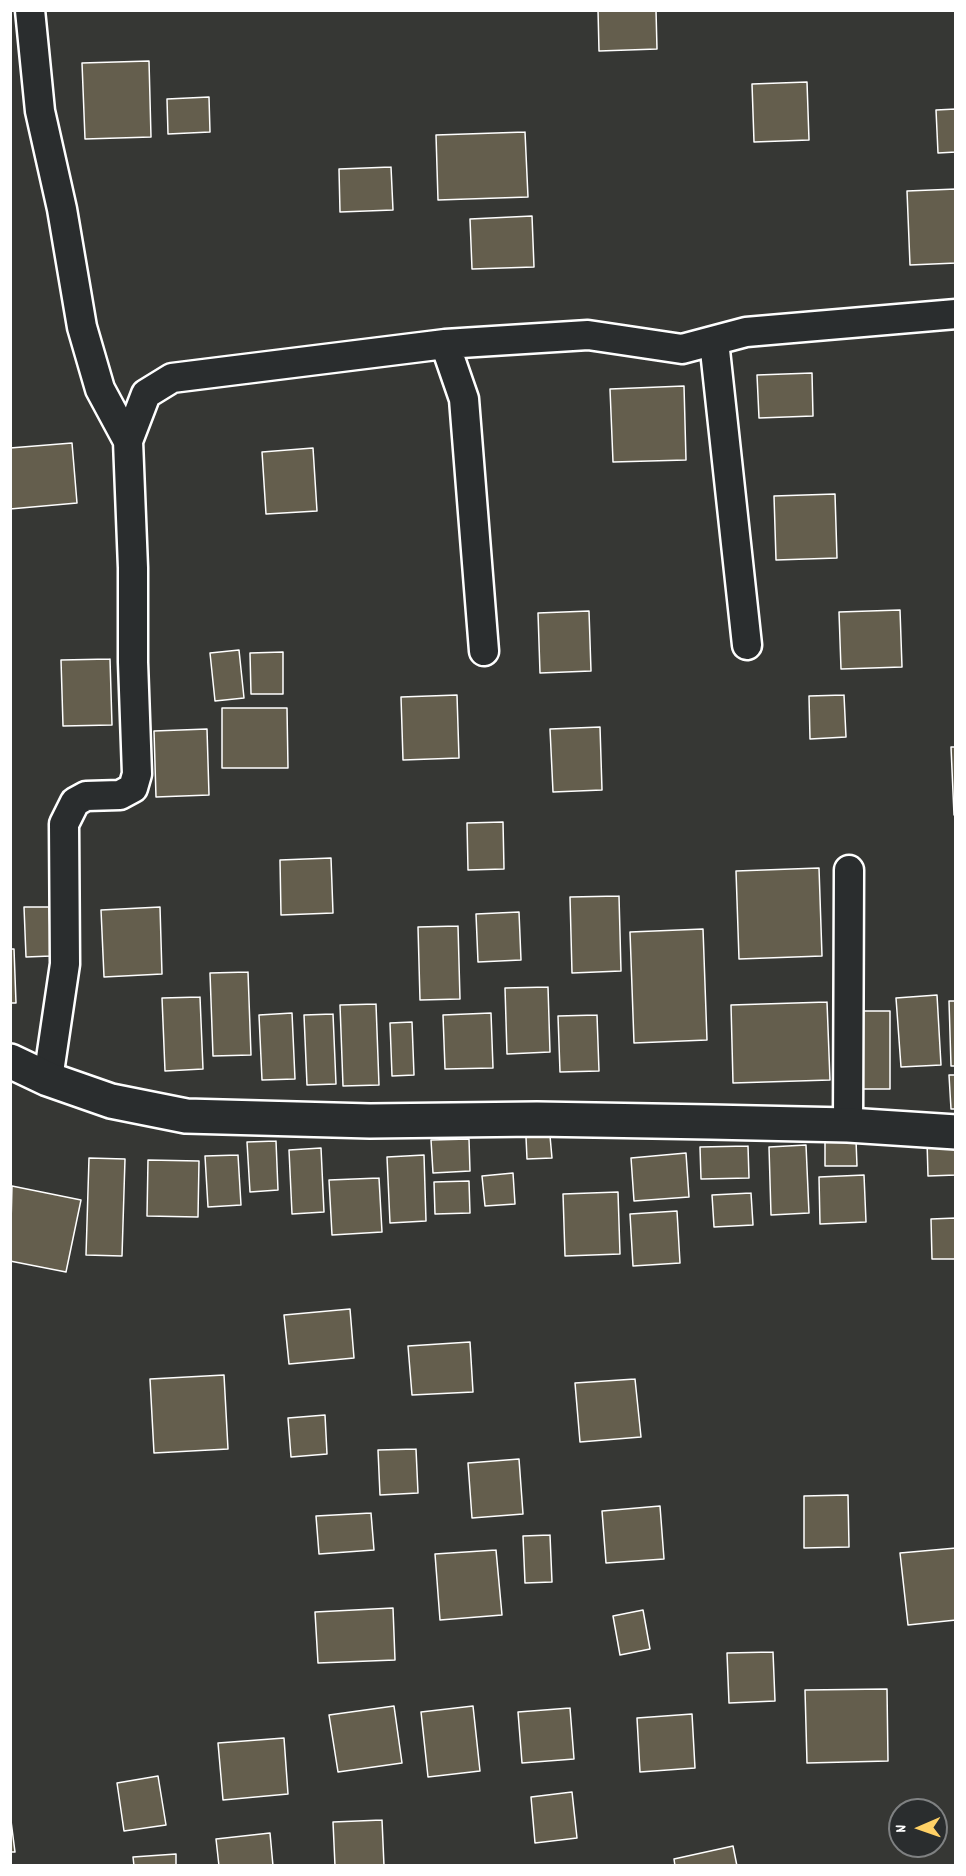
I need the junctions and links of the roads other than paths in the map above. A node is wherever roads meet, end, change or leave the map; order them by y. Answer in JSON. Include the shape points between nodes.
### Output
{"nodes":[{"id":1,"x":30,"y":10,"type":"edge"},
{"id":2,"x":956,"y":314,"type":"edge"},
{"id":3,"x":714,"y":340,"type":"junction"},
{"id":4,"x":445,"y":344,"type":"junction"},
{"id":5,"x":128,"y":441,"type":"junction"},
{"id":6,"x":747,"y":645,"type":"dead end"},
{"id":7,"x":484,"y":651,"type":"dead end"},
{"id":8,"x":849,"y":870,"type":"dead end"},
{"id":9,"x":10,"y":1061,"type":"edge"},
{"id":10,"x":48,"y":1079,"type":"junction"},
{"id":11,"x":848,"y":1125,"type":"junction"},
{"id":12,"x":956,"y":1132,"type":"edge"}],
"edges":[{"from":1,"to":5,"type":"street","via":[[40,111],[82,327],[100,389]]},
{"from":2,"to":3,"type":"street","via":[[746,332]]},
{"from":3,"to":4,"type":"street","via":[[682,349],[588,335]]},
{"from":3,"to":6,"type":"street"},
{"from":4,"to":5,"type":"street","via":[[172,378],[146,394]]},
{"from":4,"to":7,"type":"street","via":[[464,399]]},
{"from":5,"to":10,"type":"street","via":[[137,774],[133,788],[120,795],[86,796],[75,802],[64,824],[65,964]]},
{"from":8,"to":11,"type":"street"},
{"from":9,"to":10,"type":"main road"},
{"from":10,"to":11,"type":"main road","via":[[111,1101],[186,1116]]},
{"from":11,"to":12,"type":"main road"}]}
